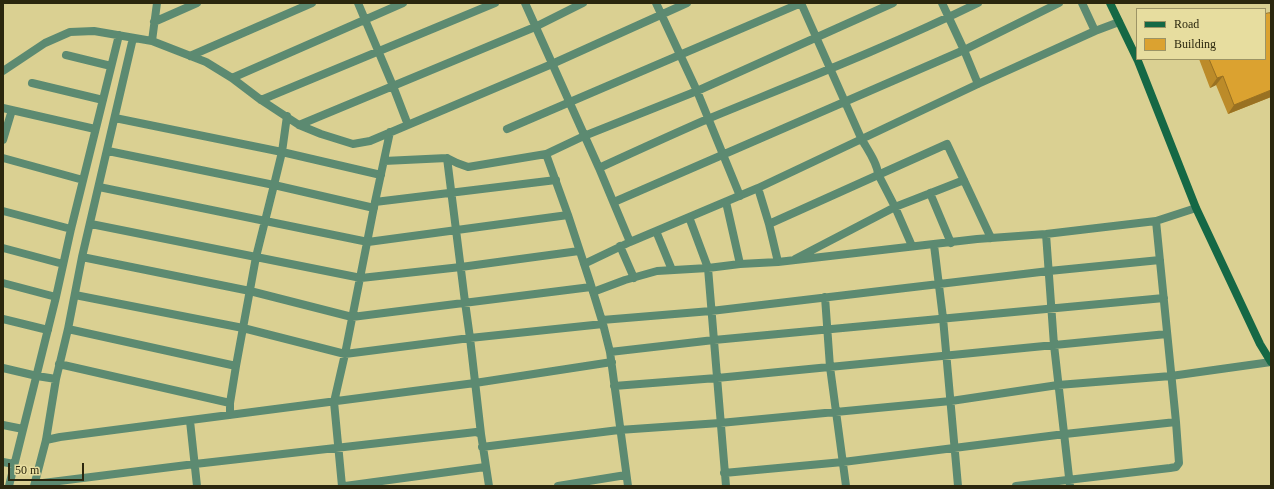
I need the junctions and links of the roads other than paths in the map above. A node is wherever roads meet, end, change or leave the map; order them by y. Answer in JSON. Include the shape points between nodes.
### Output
{"nodes":[{"id":1,"x":157,"y":3,"type":"edge"},
{"id":2,"x":197,"y":3,"type":"edge"},
{"id":3,"x":312,"y":3,"type":"edge"},
{"id":4,"x":358,"y":3,"type":"edge"},
{"id":5,"x":403,"y":3,"type":"edge"},
{"id":6,"x":495,"y":3,"type":"edge"},
{"id":7,"x":525,"y":3,"type":"edge"},
{"id":8,"x":583,"y":3,"type":"edge"},
{"id":9,"x":656,"y":3,"type":"edge"},
{"id":10,"x":687,"y":3,"type":"edge"},
{"id":11,"x":801,"y":3,"type":"edge"},
{"id":12,"x":893,"y":3,"type":"edge"},
{"id":13,"x":942,"y":3,"type":"edge"},
{"id":14,"x":978,"y":3,"type":"edge"},
{"id":15,"x":1059,"y":3,"type":"edge"},
{"id":16,"x":1082,"y":3,"type":"edge"},
{"id":17,"x":1110,"y":3,"type":"edge"},
{"id":18,"x":661,"y":14,"type":"junction"},
{"id":19,"x":949,"y":17,"type":"junction"},
{"id":20,"x":365,"y":19,"type":"junction"},
{"id":21,"x":154,"y":22,"type":"junction"},
{"id":22,"x":1119,"y":22,"type":"junction"},
{"id":23,"x":535,"y":27,"type":"junction"},
{"id":24,"x":1095,"y":31,"type":"junction"},
{"id":25,"x":119,"y":35,"type":"junction"},
{"id":26,"x":134,"y":38,"type":"junction"},
{"id":27,"x":816,"y":39,"type":"junction"},
{"id":28,"x":152,"y":41,"type":"junction"},
{"id":29,"x":964,"y":50,"type":"junction"},
{"id":30,"x":379,"y":52,"type":"junction"},
{"id":31,"x":66,"y":55,"type":"dead end"},
{"id":32,"x":680,"y":55,"type":"junction"},
{"id":33,"x":190,"y":56,"type":"junction"},
{"id":34,"x":1136,"y":57,"type":"edge"},
{"id":35,"x":1138,"y":60,"type":"edge"},
{"id":36,"x":552,"y":64,"type":"junction"},
{"id":37,"x":111,"y":66,"type":"junction"},
{"id":38,"x":830,"y":70,"type":"junction"},
{"id":39,"x":3,"y":71,"type":"edge"},
{"id":40,"x":232,"y":78,"type":"junction"},
{"id":41,"x":32,"y":83,"type":"dead end"},
{"id":42,"x":978,"y":84,"type":"junction"},
{"id":43,"x":393,"y":86,"type":"junction"},
{"id":44,"x":697,"y":91,"type":"junction"},
{"id":45,"x":103,"y":100,"type":"junction"},
{"id":46,"x":262,"y":100,"type":"junction"},
{"id":47,"x":845,"y":102,"type":"junction"},
{"id":48,"x":570,"y":103,"type":"junction"},
{"id":49,"x":3,"y":108,"type":"edge"},
{"id":50,"x":12,"y":110,"type":"junction"},
{"id":51,"x":287,"y":116,"type":"junction"},
{"id":52,"x":115,"y":118,"type":"junction"},
{"id":53,"x":708,"y":119,"type":"junction"},
{"id":54,"x":299,"y":125,"type":"junction"},
{"id":55,"x":408,"y":125,"type":"junction"},
{"id":56,"x":96,"y":129,"type":"junction"},
{"id":57,"x":508,"y":129,"type":"dead end"},
{"id":58,"x":390,"y":132,"type":"junction"},
{"id":59,"x":584,"y":136,"type":"junction"},
{"id":60,"x":860,"y":138,"type":"junction"},
{"id":61,"x":3,"y":140,"type":"edge"},
{"id":62,"x":108,"y":151,"type":"junction"},
{"id":63,"x":282,"y":152,"type":"junction"},
{"id":64,"x":546,"y":154,"type":"junction"},
{"id":65,"x":723,"y":155,"type":"junction"},
{"id":66,"x":3,"y":158,"type":"edge"},
{"id":67,"x":448,"y":158,"type":"junction"},
{"id":68,"x":384,"y":161,"type":"junction"},
{"id":69,"x":599,"y":168,"type":"junction"},
{"id":70,"x":878,"y":174,"type":"junction"},
{"id":71,"x":381,"y":175,"type":"junction"},
{"id":72,"x":83,"y":180,"type":"junction"},
{"id":73,"x":556,"y":180,"type":"junction"},
{"id":74,"x":964,"y":180,"type":"junction"},
{"id":75,"x":274,"y":185,"type":"junction"},
{"id":76,"x":99,"y":187,"type":"junction"},
{"id":77,"x":758,"y":188,"type":"junction"},
{"id":78,"x":451,"y":193,"type":"junction"},
{"id":79,"x":930,"y":193,"type":"junction"},
{"id":80,"x":740,"y":196,"type":"junction"},
{"id":81,"x":614,"y":202,"type":"junction"},
{"id":82,"x":726,"y":202,"type":"junction"},
{"id":83,"x":374,"y":205,"type":"junction"},
{"id":84,"x":895,"y":207,"type":"junction"},
{"id":85,"x":1196,"y":208,"type":"junction"},
{"id":86,"x":3,"y":211,"type":"edge"},
{"id":87,"x":568,"y":215,"type":"junction"},
{"id":88,"x":689,"y":217,"type":"junction"},
{"id":89,"x":265,"y":221,"type":"junction"},
{"id":90,"x":1156,"y":221,"type":"junction"},
{"id":91,"x":91,"y":224,"type":"junction"},
{"id":92,"x":769,"y":224,"type":"junction"},
{"id":93,"x":71,"y":229,"type":"junction"},
{"id":94,"x":456,"y":231,"type":"junction"},
{"id":95,"x":656,"y":231,"type":"junction"},
{"id":96,"x":1046,"y":234,"type":"junction"},
{"id":97,"x":991,"y":238,"type":"junction"},
{"id":98,"x":368,"y":242,"type":"junction"},
{"id":99,"x":630,"y":242,"type":"junction"},
{"id":100,"x":951,"y":243,"type":"junction"},
{"id":101,"x":934,"y":245,"type":"junction"},
{"id":102,"x":620,"y":246,"type":"junction"},
{"id":103,"x":912,"y":246,"type":"junction"},
{"id":104,"x":3,"y":248,"type":"edge"},
{"id":105,"x":579,"y":251,"type":"junction"},
{"id":106,"x":256,"y":257,"type":"junction"},
{"id":107,"x":82,"y":258,"type":"junction"},
{"id":108,"x":1160,"y":260,"type":"junction"},
{"id":109,"x":790,"y":261,"type":"junction"},
{"id":110,"x":778,"y":262,"type":"junction"},
{"id":111,"x":63,"y":264,"type":"junction"},
{"id":112,"x":584,"y":264,"type":"junction"},
{"id":113,"x":740,"y":264,"type":"junction"},
{"id":114,"x":461,"y":267,"type":"junction"},
{"id":115,"x":708,"y":268,"type":"junction"},
{"id":116,"x":672,"y":270,"type":"junction"},
{"id":117,"x":1048,"y":271,"type":"junction"},
{"id":118,"x":361,"y":278,"type":"junction"},
{"id":119,"x":634,"y":278,"type":"junction"},
{"id":120,"x":3,"y":283,"type":"edge"},
{"id":121,"x":938,"y":284,"type":"junction"},
{"id":122,"x":592,"y":290,"type":"junction"},
{"id":123,"x":250,"y":291,"type":"junction"},
{"id":124,"x":75,"y":295,"type":"junction"},
{"id":125,"x":56,"y":297,"type":"junction"},
{"id":126,"x":825,"y":297,"type":"junction"},
{"id":127,"x":1164,"y":298,"type":"junction"},
{"id":128,"x":465,"y":302,"type":"junction"},
{"id":129,"x":1051,"y":308,"type":"junction"},
{"id":130,"x":711,"y":311,"type":"junction"},
{"id":131,"x":352,"y":317,"type":"junction"},
{"id":132,"x":943,"y":318,"type":"junction"},
{"id":133,"x":3,"y":319,"type":"edge"},
{"id":134,"x":602,"y":322,"type":"junction"},
{"id":135,"x":243,"y":328,"type":"junction"},
{"id":136,"x":68,"y":329,"type":"junction"},
{"id":137,"x":48,"y":330,"type":"junction"},
{"id":138,"x":827,"y":330,"type":"junction"},
{"id":139,"x":1167,"y":334,"type":"junction"},
{"id":140,"x":470,"y":338,"type":"junction"},
{"id":141,"x":714,"y":340,"type":"junction"},
{"id":142,"x":1054,"y":346,"type":"junction"},
{"id":143,"x":610,"y":352,"type":"junction"},
{"id":144,"x":346,"y":354,"type":"junction"},
{"id":145,"x":947,"y":356,"type":"junction"},
{"id":146,"x":612,"y":362,"type":"junction"},
{"id":147,"x":1271,"y":362,"type":"edge"},
{"id":148,"x":59,"y":364,"type":"junction"},
{"id":149,"x":236,"y":366,"type":"junction"},
{"id":150,"x":830,"y":367,"type":"junction"},
{"id":151,"x":3,"y":368,"type":"edge"},
{"id":152,"x":37,"y":376,"type":"junction"},
{"id":153,"x":1171,"y":376,"type":"junction"},
{"id":154,"x":56,"y":378,"type":"junction"},
{"id":155,"x":717,"y":378,"type":"junction"},
{"id":156,"x":475,"y":383,"type":"junction"},
{"id":157,"x":1058,"y":385,"type":"junction"},
{"id":158,"x":614,"y":386,"type":"junction"},
{"id":159,"x":951,"y":401,"type":"junction"},
{"id":160,"x":334,"y":402,"type":"junction"},
{"id":161,"x":230,"y":403,"type":"junction"},
{"id":162,"x":837,"y":412,"type":"junction"},
{"id":163,"x":230,"y":415,"type":"junction"},
{"id":164,"x":190,"y":421,"type":"junction"},
{"id":165,"x":1176,"y":422,"type":"junction"},
{"id":166,"x":720,"y":423,"type":"junction"},
{"id":167,"x":3,"y":425,"type":"edge"},
{"id":168,"x":23,"y":429,"type":"junction"},
{"id":169,"x":619,"y":430,"type":"junction"},
{"id":170,"x":480,"y":434,"type":"junction"},
{"id":171,"x":1065,"y":434,"type":"junction"},
{"id":172,"x":46,"y":440,"type":"junction"},
{"id":173,"x":482,"y":447,"type":"junction"},
{"id":174,"x":339,"y":448,"type":"junction"},
{"id":175,"x":955,"y":449,"type":"junction"},
{"id":176,"x":3,"y":462,"type":"edge"},
{"id":177,"x":842,"y":462,"type":"junction"},
{"id":178,"x":14,"y":464,"type":"junction"},
{"id":179,"x":195,"y":464,"type":"junction"},
{"id":180,"x":485,"y":467,"type":"junction"},
{"id":181,"x":724,"y":473,"type":"junction"},
{"id":182,"x":626,"y":475,"type":"junction"},
{"id":183,"x":1070,"y":483,"type":"edge"},
{"id":184,"x":35,"y":485,"type":"edge"},
{"id":185,"x":9,"y":486,"type":"edge"},
{"id":186,"x":197,"y":486,"type":"edge"},
{"id":187,"x":342,"y":486,"type":"edge"},
{"id":188,"x":345,"y":486,"type":"edge"},
{"id":189,"x":489,"y":486,"type":"edge"},
{"id":190,"x":558,"y":486,"type":"edge"},
{"id":191,"x":628,"y":486,"type":"edge"},
{"id":192,"x":726,"y":486,"type":"edge"},
{"id":193,"x":846,"y":486,"type":"edge"},
{"id":194,"x":958,"y":486,"type":"edge"},
{"id":195,"x":1016,"y":486,"type":"edge"}],
"edges":[{"from":1,"to":21,"type":"street"},
{"from":2,"to":21,"type":"street"},
{"from":3,"to":33,"type":"street"},
{"from":4,"to":20,"type":"street"},
{"from":5,"to":20,"type":"street"},
{"from":6,"to":30,"type":"street"},
{"from":7,"to":23,"type":"street"},
{"from":8,"to":23,"type":"street"},
{"from":9,"to":18,"type":"street"},
{"from":10,"to":18,"type":"street"},
{"from":11,"to":27,"type":"street"},
{"from":11,"to":32,"type":"street"},
{"from":12,"to":27,"type":"street"},
{"from":13,"to":19,"type":"street"},
{"from":14,"to":19,"type":"street"},
{"from":15,"to":29,"type":"street"},
{"from":16,"to":24,"type":"street"},
{"from":17,"to":22,"type":"street"},
{"from":18,"to":32,"type":"street"},
{"from":18,"to":36,"type":"street"},
{"from":19,"to":29,"type":"street"},
{"from":19,"to":38,"type":"street"},
{"from":20,"to":30,"type":"street"},
{"from":20,"to":40,"type":"street"},
{"from":21,"to":28,"type":"street"},
{"from":22,"to":24,"type":"street"},
{"from":22,"to":34,"type":"street"},
{"from":23,"to":36,"type":"street"},
{"from":23,"to":43,"type":"street"},
{"from":24,"to":42,"type":"street"},
{"from":25,"to":26,"type":"street"},
{"from":25,"to":37,"type":"street"},
{"from":25,"to":39,"type":"street","via":[[94,31],[70,32],[45,43]]},
{"from":26,"to":28,"type":"street"},
{"from":26,"to":52,"type":"street"},
{"from":27,"to":38,"type":"street"},
{"from":27,"to":44,"type":"street"},
{"from":28,"to":33,"type":"street"},
{"from":29,"to":42,"type":"street"},
{"from":29,"to":47,"type":"street"},
{"from":30,"to":43,"type":"street"},
{"from":30,"to":46,"type":"street"},
{"from":31,"to":37,"type":"street"},
{"from":32,"to":44,"type":"street"},
{"from":32,"to":48,"type":"street"},
{"from":33,"to":40,"type":"street","via":[[206,62]]},
{"from":35,"to":85,"type":"street"},
{"from":36,"to":48,"type":"street"},
{"from":36,"to":55,"type":"street"},
{"from":37,"to":45,"type":"street"},
{"from":38,"to":47,"type":"street"},
{"from":38,"to":53,"type":"street"},
{"from":40,"to":46,"type":"street"},
{"from":41,"to":45,"type":"street"},
{"from":42,"to":60,"type":"street"},
{"from":43,"to":54,"type":"street"},
{"from":43,"to":55,"type":"street"},
{"from":44,"to":53,"type":"street"},
{"from":44,"to":59,"type":"street"},
{"from":45,"to":56,"type":"street"},
{"from":46,"to":51,"type":"street"},
{"from":47,"to":60,"type":"street"},
{"from":47,"to":65,"type":"street"},
{"from":48,"to":57,"type":"street"},
{"from":48,"to":59,"type":"street"},
{"from":49,"to":50,"type":"street"},
{"from":50,"to":56,"type":"street"},
{"from":50,"to":61,"type":"street"},
{"from":51,"to":54,"type":"street"},
{"from":51,"to":63,"type":"street"},
{"from":52,"to":62,"type":"street"},
{"from":52,"to":63,"type":"street"},
{"from":53,"to":65,"type":"street"},
{"from":53,"to":69,"type":"street"},
{"from":54,"to":58,"type":"street","via":[[353,144],[370,141]]},
{"from":55,"to":58,"type":"street"},
{"from":56,"to":72,"type":"street"},
{"from":58,"to":68,"type":"street"},
{"from":59,"to":64,"type":"street"},
{"from":59,"to":69,"type":"street"},
{"from":60,"to":70,"type":"street"},
{"from":60,"to":77,"type":"street"},
{"from":62,"to":75,"type":"street"},
{"from":62,"to":76,"type":"street"},
{"from":63,"to":71,"type":"street"},
{"from":63,"to":75,"type":"street"},
{"from":64,"to":67,"type":"street","via":[[468,167]]},
{"from":64,"to":73,"type":"street"},
{"from":65,"to":80,"type":"street"},
{"from":65,"to":81,"type":"street"},
{"from":66,"to":72,"type":"street"},
{"from":67,"to":68,"type":"street"},
{"from":67,"to":78,"type":"street"},
{"from":68,"to":71,"type":"street"},
{"from":69,"to":81,"type":"street"},
{"from":70,"to":74,"type":"street","via":[[947,144]]},
{"from":70,"to":84,"type":"street"},
{"from":70,"to":92,"type":"street"},
{"from":71,"to":83,"type":"street"},
{"from":72,"to":93,"type":"street"},
{"from":73,"to":78,"type":"street"},
{"from":73,"to":87,"type":"street"},
{"from":74,"to":79,"type":"street"},
{"from":74,"to":97,"type":"street"},
{"from":75,"to":83,"type":"street"},
{"from":75,"to":89,"type":"street"},
{"from":76,"to":89,"type":"street"},
{"from":76,"to":91,"type":"street"},
{"from":77,"to":80,"type":"street"},
{"from":77,"to":92,"type":"street"},
{"from":78,"to":83,"type":"street"},
{"from":78,"to":94,"type":"street"},
{"from":79,"to":84,"type":"street"},
{"from":79,"to":100,"type":"street"},
{"from":80,"to":82,"type":"street"},
{"from":81,"to":99,"type":"street"},
{"from":82,"to":88,"type":"street"},
{"from":82,"to":113,"type":"street"},
{"from":83,"to":98,"type":"street"},
{"from":84,"to":103,"type":"street"},
{"from":84,"to":109,"type":"street"},
{"from":85,"to":90,"type":"street"},
{"from":85,"to":147,"type":"street","via":[[1260,344]]},
{"from":86,"to":93,"type":"street"},
{"from":87,"to":94,"type":"street"},
{"from":87,"to":105,"type":"street"},
{"from":88,"to":95,"type":"street"},
{"from":88,"to":115,"type":"street"},
{"from":89,"to":98,"type":"street"},
{"from":89,"to":106,"type":"street"},
{"from":90,"to":96,"type":"street"},
{"from":90,"to":108,"type":"street"},
{"from":91,"to":106,"type":"street"},
{"from":91,"to":107,"type":"street"},
{"from":92,"to":110,"type":"street"},
{"from":93,"to":111,"type":"street"},
{"from":94,"to":98,"type":"street"},
{"from":94,"to":114,"type":"street"},
{"from":95,"to":99,"type":"street"},
{"from":95,"to":116,"type":"street"},
{"from":96,"to":97,"type":"street"},
{"from":96,"to":117,"type":"street"},
{"from":97,"to":100,"type":"street"},
{"from":98,"to":118,"type":"street"},
{"from":99,"to":102,"type":"street"},
{"from":100,"to":101,"type":"street"},
{"from":101,"to":103,"type":"street"},
{"from":101,"to":121,"type":"street"},
{"from":102,"to":112,"type":"street"},
{"from":102,"to":119,"type":"street"},
{"from":103,"to":109,"type":"street"},
{"from":104,"to":111,"type":"street"},
{"from":105,"to":112,"type":"street"},
{"from":105,"to":114,"type":"street"},
{"from":106,"to":118,"type":"street"},
{"from":106,"to":123,"type":"street"},
{"from":107,"to":123,"type":"street"},
{"from":107,"to":124,"type":"street"},
{"from":108,"to":117,"type":"street"},
{"from":108,"to":127,"type":"street"},
{"from":109,"to":110,"type":"street"},
{"from":110,"to":113,"type":"street"},
{"from":111,"to":125,"type":"street"},
{"from":112,"to":122,"type":"street"},
{"from":113,"to":115,"type":"street"},
{"from":114,"to":118,"type":"street"},
{"from":114,"to":128,"type":"street"},
{"from":115,"to":116,"type":"street"},
{"from":115,"to":130,"type":"street"},
{"from":116,"to":119,"type":"street","via":[[657,271]]},
{"from":117,"to":121,"type":"street"},
{"from":117,"to":129,"type":"street"},
{"from":118,"to":131,"type":"street"},
{"from":119,"to":122,"type":"street"},
{"from":120,"to":125,"type":"street"},
{"from":121,"to":126,"type":"street"},
{"from":121,"to":132,"type":"street"},
{"from":122,"to":128,"type":"street"},
{"from":122,"to":134,"type":"street"},
{"from":123,"to":131,"type":"street"},
{"from":123,"to":135,"type":"street"},
{"from":124,"to":135,"type":"street"},
{"from":124,"to":136,"type":"street"},
{"from":125,"to":137,"type":"street"},
{"from":126,"to":130,"type":"street"},
{"from":126,"to":138,"type":"street"},
{"from":127,"to":129,"type":"street"},
{"from":127,"to":139,"type":"street"},
{"from":128,"to":131,"type":"street"},
{"from":128,"to":140,"type":"street"},
{"from":129,"to":132,"type":"street"},
{"from":129,"to":142,"type":"street"},
{"from":130,"to":134,"type":"street"},
{"from":130,"to":141,"type":"street"},
{"from":131,"to":144,"type":"street"},
{"from":132,"to":138,"type":"street"},
{"from":132,"to":145,"type":"street"},
{"from":133,"to":137,"type":"street"},
{"from":134,"to":140,"type":"street"},
{"from":134,"to":143,"type":"street"},
{"from":135,"to":144,"type":"street"},
{"from":135,"to":149,"type":"street"},
{"from":136,"to":148,"type":"street"},
{"from":136,"to":149,"type":"street"},
{"from":137,"to":152,"type":"street"},
{"from":138,"to":141,"type":"street"},
{"from":138,"to":150,"type":"street"},
{"from":139,"to":142,"type":"street"},
{"from":139,"to":153,"type":"street"},
{"from":140,"to":144,"type":"street"},
{"from":140,"to":156,"type":"street"},
{"from":141,"to":143,"type":"street"},
{"from":141,"to":155,"type":"street"},
{"from":142,"to":145,"type":"street"},
{"from":142,"to":157,"type":"street"},
{"from":143,"to":146,"type":"street"},
{"from":144,"to":160,"type":"street"},
{"from":145,"to":150,"type":"street"},
{"from":145,"to":159,"type":"street"},
{"from":146,"to":156,"type":"street"},
{"from":146,"to":158,"type":"street"},
{"from":147,"to":153,"type":"street"},
{"from":148,"to":154,"type":"street"},
{"from":148,"to":161,"type":"street"},
{"from":149,"to":161,"type":"street"},
{"from":150,"to":155,"type":"street"},
{"from":150,"to":162,"type":"street"},
{"from":151,"to":152,"type":"street"},
{"from":152,"to":154,"type":"street"},
{"from":152,"to":168,"type":"street"},
{"from":153,"to":157,"type":"street"},
{"from":153,"to":165,"type":"street"},
{"from":154,"to":172,"type":"street"},
{"from":155,"to":158,"type":"street"},
{"from":155,"to":166,"type":"street"},
{"from":156,"to":160,"type":"street"},
{"from":156,"to":170,"type":"street"},
{"from":157,"to":159,"type":"street"},
{"from":157,"to":171,"type":"street"},
{"from":158,"to":169,"type":"street"},
{"from":159,"to":162,"type":"street"},
{"from":159,"to":175,"type":"street"},
{"from":160,"to":163,"type":"street"},
{"from":160,"to":174,"type":"street"},
{"from":161,"to":163,"type":"street"},
{"from":162,"to":166,"type":"street"},
{"from":162,"to":177,"type":"street"},
{"from":163,"to":164,"type":"street"},
{"from":164,"to":172,"type":"street"},
{"from":164,"to":179,"type":"street"},
{"from":165,"to":171,"type":"street"},
{"from":165,"to":183,"type":"street","via":[[1176,467]]},
{"from":166,"to":169,"type":"street"},
{"from":166,"to":181,"type":"street"},
{"from":167,"to":168,"type":"street"},
{"from":168,"to":178,"type":"street"},
{"from":169,"to":173,"type":"street"},
{"from":169,"to":182,"type":"street"},
{"from":170,"to":173,"type":"street"},
{"from":170,"to":174,"type":"street","via":[[476,432]]},
{"from":171,"to":175,"type":"street"},
{"from":171,"to":183,"type":"street"},
{"from":172,"to":184,"type":"street"},
{"from":173,"to":180,"type":"street"},
{"from":174,"to":179,"type":"street"},
{"from":174,"to":187,"type":"street"},
{"from":175,"to":177,"type":"street"},
{"from":175,"to":194,"type":"street"},
{"from":176,"to":178,"type":"street"},
{"from":177,"to":181,"type":"street"},
{"from":177,"to":193,"type":"street"},
{"from":178,"to":185,"type":"street"},
{"from":179,"to":184,"type":"street"},
{"from":179,"to":186,"type":"street"},
{"from":180,"to":188,"type":"street"},
{"from":180,"to":189,"type":"street"},
{"from":181,"to":192,"type":"street"},
{"from":182,"to":190,"type":"street"},
{"from":182,"to":191,"type":"street"},
{"from":183,"to":195,"type":"street"}]}
